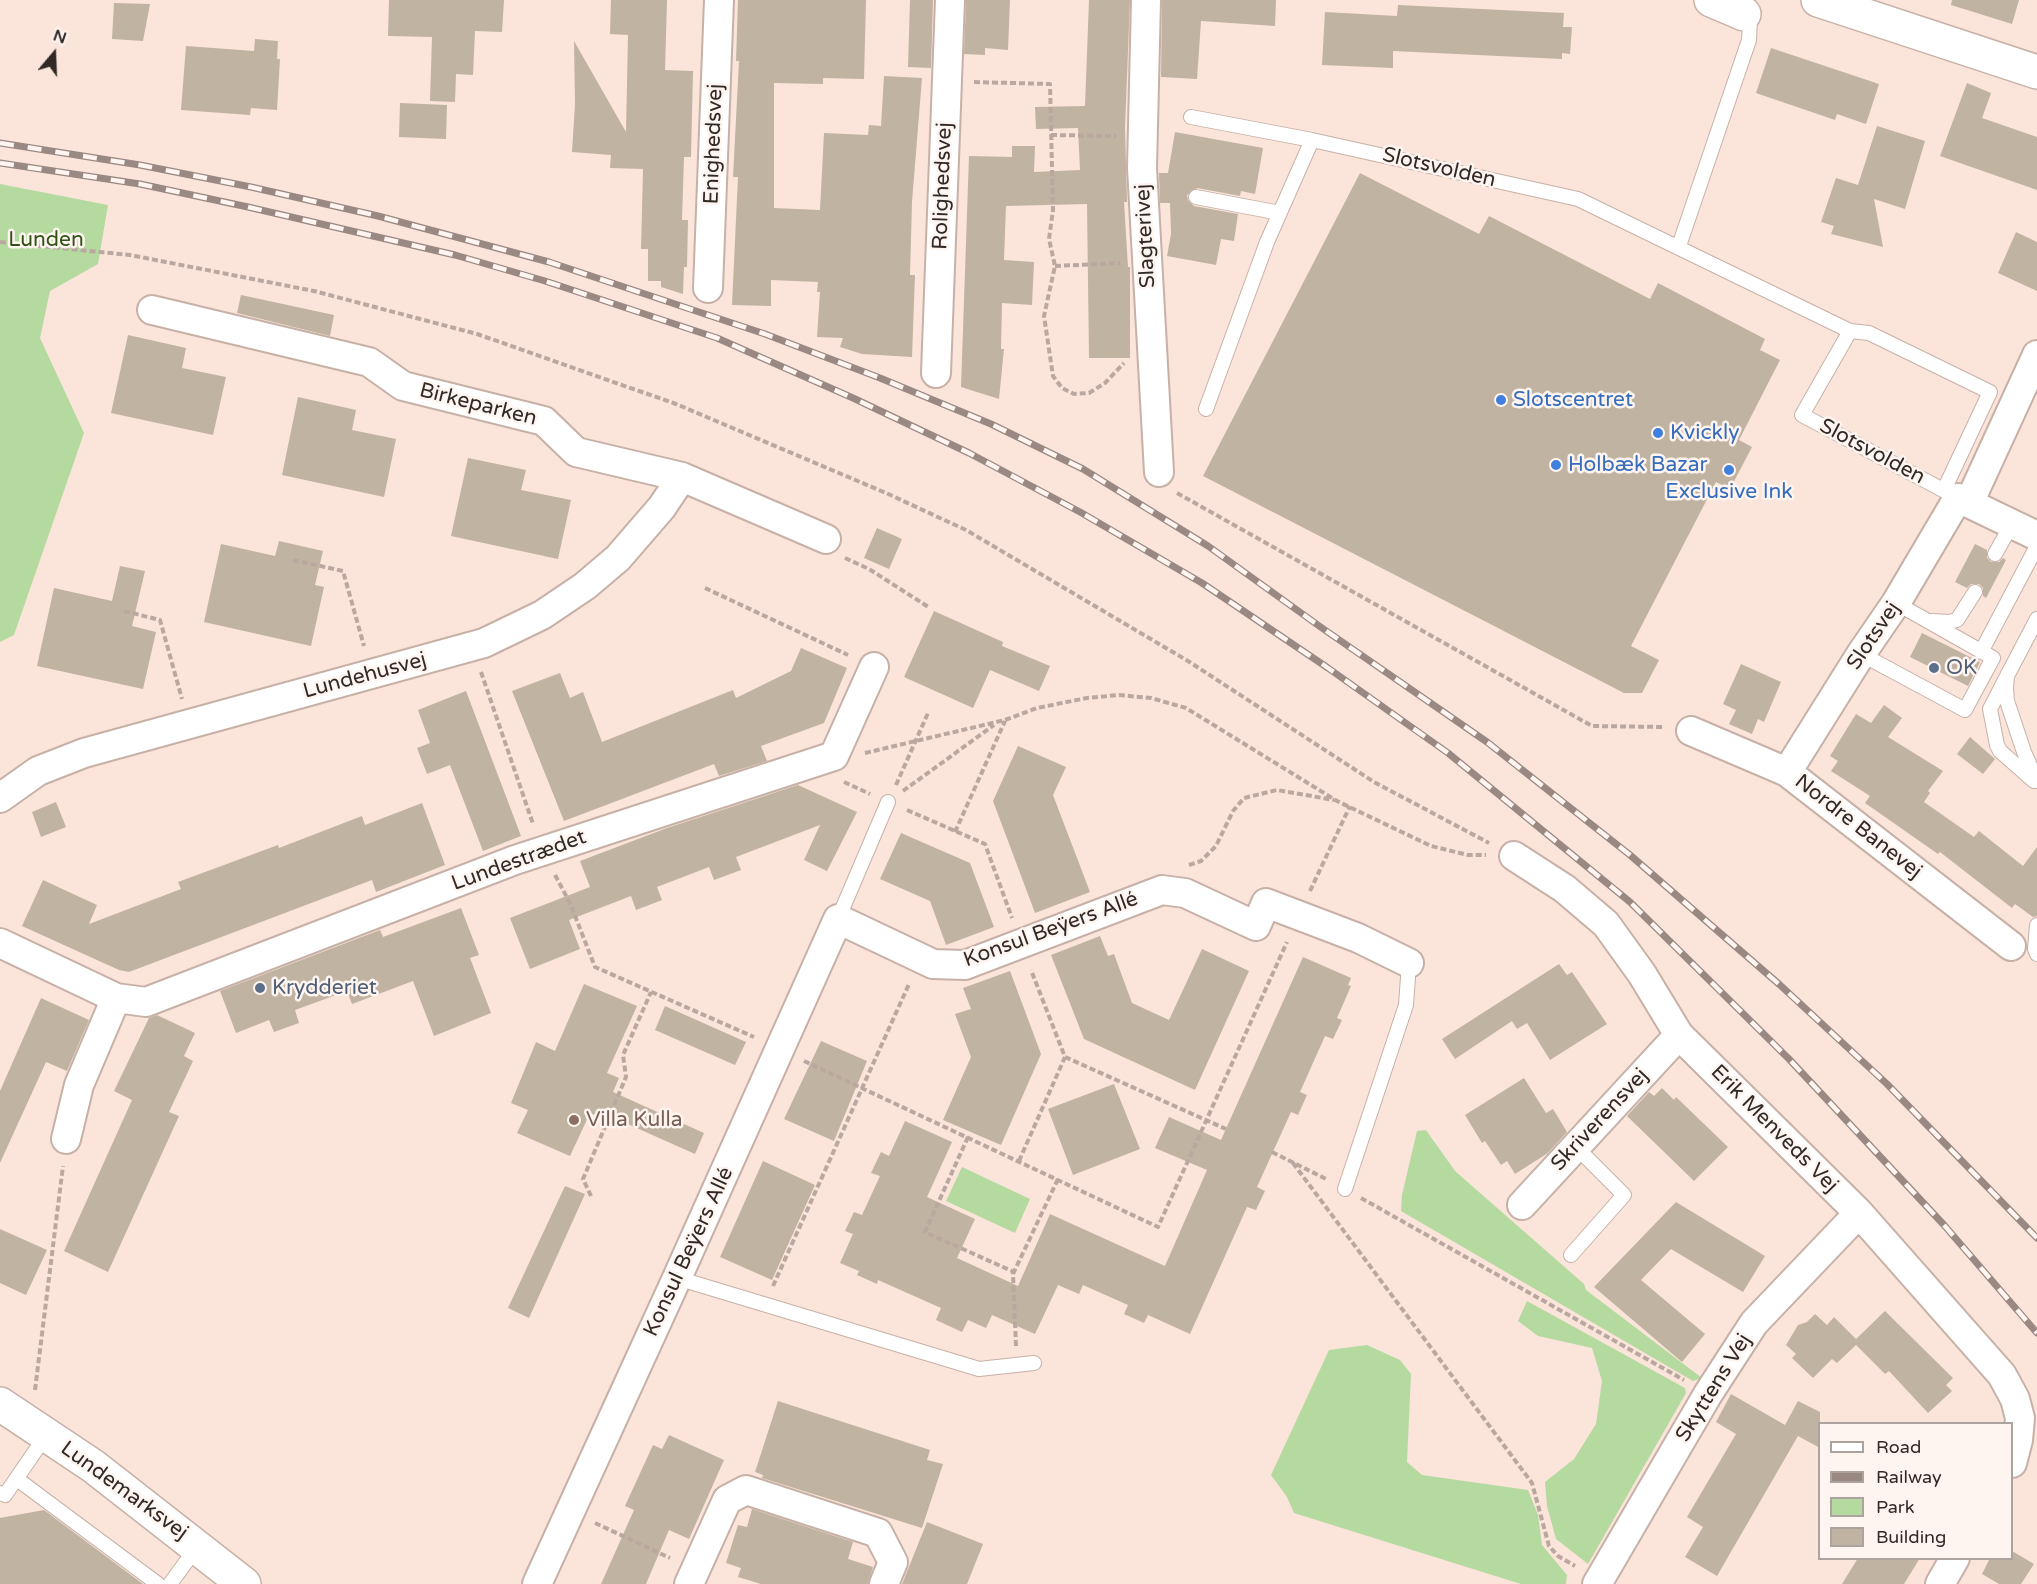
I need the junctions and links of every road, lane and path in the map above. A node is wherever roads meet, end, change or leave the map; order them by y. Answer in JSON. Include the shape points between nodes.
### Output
{"nodes":[{"id":1,"x":718,"y":0,"type":"edge"},
{"id":2,"x":950,"y":0,"type":"edge"},
{"id":3,"x":1146,"y":0,"type":"edge"},
{"id":4,"x":1711,"y":0,"type":"edge"},
{"id":5,"x":1818,"y":0,"type":"edge"},
{"id":6,"x":1744,"y":14,"type":"joint"},
{"id":7,"x":2037,"y":72,"type":"edge"},
{"id":8,"x":947,"y":81,"type":"junction"},
{"id":9,"x":1191,"y":117,"type":"dead end"},
{"id":10,"x":1051,"y":135,"type":"junction"},
{"id":11,"x":1143,"y":137,"type":"junction"},
{"id":12,"x":1312,"y":140,"type":"junction"},
{"id":13,"x":1196,"y":197,"type":"dead end"},
{"id":14,"x":1280,"y":213,"type":"junction"},
{"id":15,"x":1679,"y":246,"type":"junction"},
{"id":16,"x":1147,"y":262,"type":"junction"},
{"id":17,"x":1055,"y":266,"type":"junction"},
{"id":18,"x":708,"y":288,"type":"dead end"},
{"id":19,"x":152,"y":310,"type":"dead end"},
{"id":20,"x":1850,"y":331,"type":"junction"},
{"id":21,"x":2037,"y":355,"type":"edge"},
{"id":22,"x":1153,"y":361,"type":"junction"},
{"id":23,"x":936,"y":373,"type":"dead end"},
{"id":24,"x":1206,"y":409,"type":"dead end"},
{"id":25,"x":1159,"y":472,"type":"joint"},
{"id":26,"x":682,"y":477,"type":"junction"},
{"id":27,"x":1957,"y":497,"type":"junction"},
{"id":28,"x":2012,"y":524,"type":"junction"},
{"id":29,"x":2037,"y":536,"type":"edge"},
{"id":30,"x":2037,"y":546,"type":"edge"},
{"id":31,"x":833,"y":548,"type":"joint"},
{"id":32,"x":1995,"y":554,"type":"dead end"},
{"id":33,"x":293,"y":560,"type":"dead end"},
{"id":34,"x":705,"y":588,"type":"dead end"},
{"id":35,"x":1975,"y":592,"type":"dead end"},
{"id":36,"x":1896,"y":603,"type":"junction"},
{"id":37,"x":930,"y":608,"type":"dead end"},
{"id":38,"x":124,"y":610,"type":"dead end"},
{"id":39,"x":1921,"y":617,"type":"junction"},
{"id":40,"x":2037,"y":619,"type":"edge"},
{"id":41,"x":472,"y":646,"type":"junction"},
{"id":42,"x":1981,"y":652,"type":"junction"},
{"id":43,"x":1861,"y":654,"type":"junction"},
{"id":44,"x":874,"y":667,"type":"joint"},
{"id":45,"x":372,"y":674,"type":"junction"},
{"id":46,"x":2007,"y":676,"type":"junction"},
{"id":47,"x":928,"y":713,"type":"dead end"},
{"id":48,"x":1005,"y":720,"type":"junction"},
{"id":49,"x":998,"y":722,"type":"junction"},
{"id":50,"x":188,"y":723,"type":"junction"},
{"id":51,"x":1691,"y":731,"type":"joint"},
{"id":52,"x":916,"y":741,"type":"junction"},
{"id":53,"x":834,"y":756,"type":"junction"},
{"id":54,"x":1787,"y":772,"type":"junction"},
{"id":55,"x":2037,"y":782,"type":"edge"},
{"id":56,"x":0,"y":798,"type":"edge"},
{"id":57,"x":1337,"y":801,"type":"junction"},
{"id":58,"x":888,"y":802,"type":"junction"},
{"id":59,"x":1350,"y":806,"type":"junction"},
{"id":60,"x":955,"y":832,"type":"dead end"},
{"id":61,"x":542,"y":851,"type":"junction"},
{"id":62,"x":1514,"y":856,"type":"joint"},
{"id":63,"x":1179,"y":869,"type":"dead end"},
{"id":64,"x":1299,"y":916,"type":"junction"},
{"id":65,"x":838,"y":919,"type":"junction"},
{"id":66,"x":2037,"y":925,"type":"edge"},
{"id":67,"x":0,"y":943,"type":"edge"},
{"id":68,"x":2024,"y":950,"type":"edge"},
{"id":69,"x":920,"y":958,"type":"junction"},
{"id":70,"x":1409,"y":963,"type":"joint"},
{"id":71,"x":651,"y":993,"type":"junction"},
{"id":72,"x":116,"y":998,"type":"junction"},
{"id":73,"x":1678,"y":1035,"type":"junction"},
{"id":74,"x":780,"y":1049,"type":"junction"},
{"id":75,"x":1065,"y":1057,"type":"dead end"},
{"id":76,"x":861,"y":1088,"type":"junction"},
{"id":77,"x":1206,"y":1120,"type":"junction"},
{"id":78,"x":1226,"y":1130,"type":"dead end"},
{"id":79,"x":968,"y":1137,"type":"junction"},
{"id":80,"x":66,"y":1139,"type":"joint"},
{"id":81,"x":1576,"y":1147,"type":"junction"},
{"id":82,"x":1272,"y":1152,"type":"dead end"},
{"id":83,"x":1293,"y":1163,"type":"junction"},
{"id":84,"x":1058,"y":1179,"type":"junction"},
{"id":85,"x":1345,"y":1189,"type":"junction"},
{"id":86,"x":591,"y":1196,"type":"dead end"},
{"id":87,"x":1522,"y":1205,"type":"dead end"},
{"id":88,"x":1859,"y":1213,"type":"junction"},
{"id":89,"x":1571,"y":1255,"type":"dead end"},
{"id":90,"x":1014,"y":1272,"type":"junction"},
{"id":91,"x":678,"y":1278,"type":"junction"},
{"id":92,"x":765,"y":1304,"type":"junction"},
{"id":93,"x":1034,"y":1363,"type":"dead end"},
{"id":94,"x":1016,"y":1365,"type":"junction"},
{"id":95,"x":1708,"y":1394,"type":"junction"},
{"id":96,"x":0,"y":1404,"type":"edge"},
{"id":97,"x":38,"y":1429,"type":"junction"},
{"id":98,"x":2013,"y":1459,"type":"edge"},
{"id":99,"x":17,"y":1479,"type":"junction"},
{"id":100,"x":0,"y":1493,"type":"edge"},
{"id":101,"x":591,"y":1522,"type":"dead end"},
{"id":102,"x":197,"y":1546,"type":"junction"},
{"id":103,"x":1954,"y":1560,"type":"edge"},
{"id":104,"x":692,"y":1577,"type":"edge"},
{"id":105,"x":1599,"y":1582,"type":"edge"},
{"id":106,"x":158,"y":1584,"type":"edge"},
{"id":107,"x":170,"y":1584,"type":"edge"},
{"id":108,"x":244,"y":1584,"type":"edge"},
{"id":109,"x":537,"y":1584,"type":"edge"},
{"id":110,"x":884,"y":1584,"type":"edge"},
{"id":111,"x":1940,"y":1584,"type":"edge"}],
"edges":[{"from":1,"to":18,"type":"street","name":"Enighedsvej"},
{"from":2,"to":8,"type":"street","name":"Rolighedsvej"},
{"from":3,"to":11,"type":"street","name":"Slagterivej"},
{"from":4,"to":6,"type":"street"},
{"from":5,"to":7,"type":"street"},
{"from":6,"to":15,"type":"lane","via":[[1750,20],[1749,40]]},
{"from":8,"to":10,"type":"path","via":[[1050,84]]},
{"from":8,"to":23,"type":"street","name":"Rolighedsvej"},
{"from":9,"to":12,"type":"lane","name":"Slotsvolden"},
{"from":10,"to":11,"type":"path"},
{"from":10,"to":17,"type":"path","via":[[1053,210],[1049,239]]},
{"from":11,"to":16,"type":"street","name":"Slagterivej"},
{"from":12,"to":14,"type":"lane"},
{"from":12,"to":15,"type":"lane","name":"Slotsvolden","via":[[1578,199]]},
{"from":13,"to":14,"type":"lane"},
{"from":14,"to":24,"type":"lane"},
{"from":15,"to":20,"type":"lane","name":"Slotsvolden"},
{"from":16,"to":17,"type":"path"},
{"from":16,"to":22,"type":"street","name":"Slagterivej"},
{"from":17,"to":22,"type":"path","via":[[1044,316],[1053,376],[1062,388],[1074,394],[1089,393],[1105,383],[1122,363]]},
{"from":19,"to":26,"type":"street","name":"Birkeparken","via":[[369,362],[403,386],[544,421],[576,452]]},
{"from":20,"to":27,"type":"lane","via":[[1869,333],[1990,392]]},
{"from":20,"to":27,"type":"lane","name":"Slotsvolden","via":[[1803,415]]},
{"from":21,"to":27,"type":"street","name":"Slotsvej"},
{"from":22,"to":25,"type":"street","name":"Slagterivej"},
{"from":25,"to":51,"type":"path","via":[[1180,496],[1592,726],[1675,727]]},
{"from":26,"to":31,"type":"street","name":"Birkeparken"},
{"from":26,"to":41,"type":"street","name":"Lundehusvej","via":[[618,558],[585,586],[542,615]]},
{"from":27,"to":28,"type":"street","name":"Slotsvolden"},
{"from":27,"to":36,"type":"street","name":"Slotsvej"},
{"from":28,"to":29,"type":"street","name":"Slotsvolden"},
{"from":28,"to":32,"type":"lane"},
{"from":30,"to":42,"type":"lane"},
{"from":31,"to":37,"type":"path"},
{"from":33,"to":45,"type":"path","via":[[343,571]]},
{"from":34,"to":44,"type":"path"},
{"from":35,"to":39,"type":"lane","via":[[1957,620],[1941,622]]},
{"from":36,"to":39,"type":"lane"},
{"from":36,"to":43,"type":"street","name":"Slotsvej"},
{"from":38,"to":50,"type":"path","via":[[160,620]]},
{"from":39,"to":42,"type":"lane"},
{"from":40,"to":46,"type":"lane"},
{"from":41,"to":45,"type":"street","name":"Lundehusvej"},
{"from":41,"to":61,"type":"path"},
{"from":42,"to":43,"type":"lane","via":[[1993,658],[1965,710]]},
{"from":43,"to":54,"type":"street","name":"Slotsvej"},
{"from":44,"to":53,"type":"street"},
{"from":45,"to":50,"type":"street","name":"Lundehusvej"},
{"from":46,"to":55,"type":"lane","via":[[2007,701]]},
{"from":46,"to":55,"type":"lane","via":[[1990,709],[1997,745]]},
{"from":47,"to":52,"type":"path"},
{"from":48,"to":49,"type":"path"},
{"from":48,"to":57,"type":"path","via":[[1037,708],[1087,698],[1151,698],[1186,708]]},
{"from":48,"to":60,"type":"path"},
{"from":49,"to":52,"type":"path"},
{"from":49,"to":58,"type":"path"},
{"from":50,"to":56,"type":"street","name":"Lundehusvej","via":[[84,753],[38,771]]},
{"from":51,"to":54,"type":"street","name":"Nordre Banevej"},
{"from":52,"to":53,"type":"path","via":[[846,758]]},
{"from":52,"to":58,"type":"path"},
{"from":53,"to":61,"type":"street","name":"Lundestrædet"},
{"from":54,"to":68,"type":"street","name":"Nordre Banevej"},
{"from":57,"to":59,"type":"path"},
{"from":57,"to":63,"type":"path","via":[[1277,790],[1244,798],[1216,846],[1201,861]]},
{"from":58,"to":65,"type":"lane"},
{"from":59,"to":62,"type":"path","via":[[1431,846],[1468,855]]},
{"from":59,"to":64,"type":"path"},
{"from":61,"to":71,"type":"path","via":[[570,903],[595,967]]},
{"from":61,"to":72,"type":"street","name":"Lundestrædet","via":[[146,1002]]},
{"from":62,"to":73,"type":"street","name":"Erik Menveds Vej","via":[[1564,889],[1606,924]]},
{"from":64,"to":69,"type":"street","name":"Konsul Beÿers Allé","via":[[1266,903],[1256,926],[1185,893],[1162,890],[965,965],[933,964]]},
{"from":64,"to":70,"type":"street","name":"Konsul Beÿers Allé"},
{"from":64,"to":77,"type":"path"},
{"from":65,"to":69,"type":"street","name":"Konsul Beÿers Allé"},
{"from":65,"to":74,"type":"street","name":"Konsul Beÿers Allé"},
{"from":66,"to":68,"type":"lane","via":[[2035,937]]},
{"from":67,"to":72,"type":"street","name":"Lundestrædet"},
{"from":69,"to":76,"type":"path"},
{"from":70,"to":85,"type":"lane","name":"Konsul Beÿers Allé","via":[[1406,1005]]},
{"from":71,"to":74,"type":"path"},
{"from":71,"to":86,"type":"path","via":[[623,1055],[626,1077],[583,1179]]},
{"from":72,"to":80,"type":"street","via":[[79,1085]]},
{"from":73,"to":81,"type":"street","name":"Skriverensvej"},
{"from":73,"to":88,"type":"street","name":"Erik Menveds Vej"},
{"from":74,"to":76,"type":"path"},
{"from":74,"to":91,"type":"street","name":"Konsul Beÿers Allé"},
{"from":75,"to":77,"type":"path"},
{"from":76,"to":79,"type":"path"},
{"from":76,"to":92,"type":"path"},
{"from":77,"to":78,"type":"path"},
{"from":77,"to":84,"type":"path","via":[[1158,1227]]},
{"from":79,"to":84,"type":"path"},
{"from":79,"to":90,"type":"path","via":[[925,1232]]},
{"from":80,"to":97,"type":"path"},
{"from":81,"to":87,"type":"street","name":"Skriverensvej"},
{"from":81,"to":89,"type":"lane","via":[[1624,1195]]},
{"from":82,"to":83,"type":"path"},
{"from":83,"to":85,"type":"path"},
{"from":83,"to":105,"type":"path","via":[[1532,1483],[1549,1546]]},
{"from":84,"to":90,"type":"path"},
{"from":85,"to":95,"type":"path"},
{"from":88,"to":95,"type":"street","name":"Skyttens Vej","via":[[1764,1311]]},
{"from":88,"to":98,"type":"street","name":"Erik Menveds Vej","via":[[2002,1375],[2020,1418]]},
{"from":90,"to":94,"type":"path"},
{"from":91,"to":92,"type":"lane"},
{"from":91,"to":109,"type":"street","name":"Konsul Beÿers Allé"},
{"from":92,"to":94,"type":"lane","via":[[979,1369]]},
{"from":93,"to":94,"type":"lane"},
{"from":95,"to":105,"type":"street","name":"Skyttens Vej"},
{"from":96,"to":97,"type":"street","name":"Lundemarksvej"},
{"from":97,"to":99,"type":"lane"},
{"from":97,"to":102,"type":"street","name":"Lundemarksvej"},
{"from":99,"to":100,"type":"lane","via":[[5,1495]]},
{"from":99,"to":106,"type":"lane"},
{"from":101,"to":104,"type":"path"},
{"from":102,"to":107,"type":"lane"},
{"from":102,"to":108,"type":"street","name":"Lundemarksvej"},
{"from":103,"to":111,"type":"street"},
{"from":104,"to":110,"type":"street","via":[[727,1500],[746,1490],[878,1533],[892,1562]]}]}
